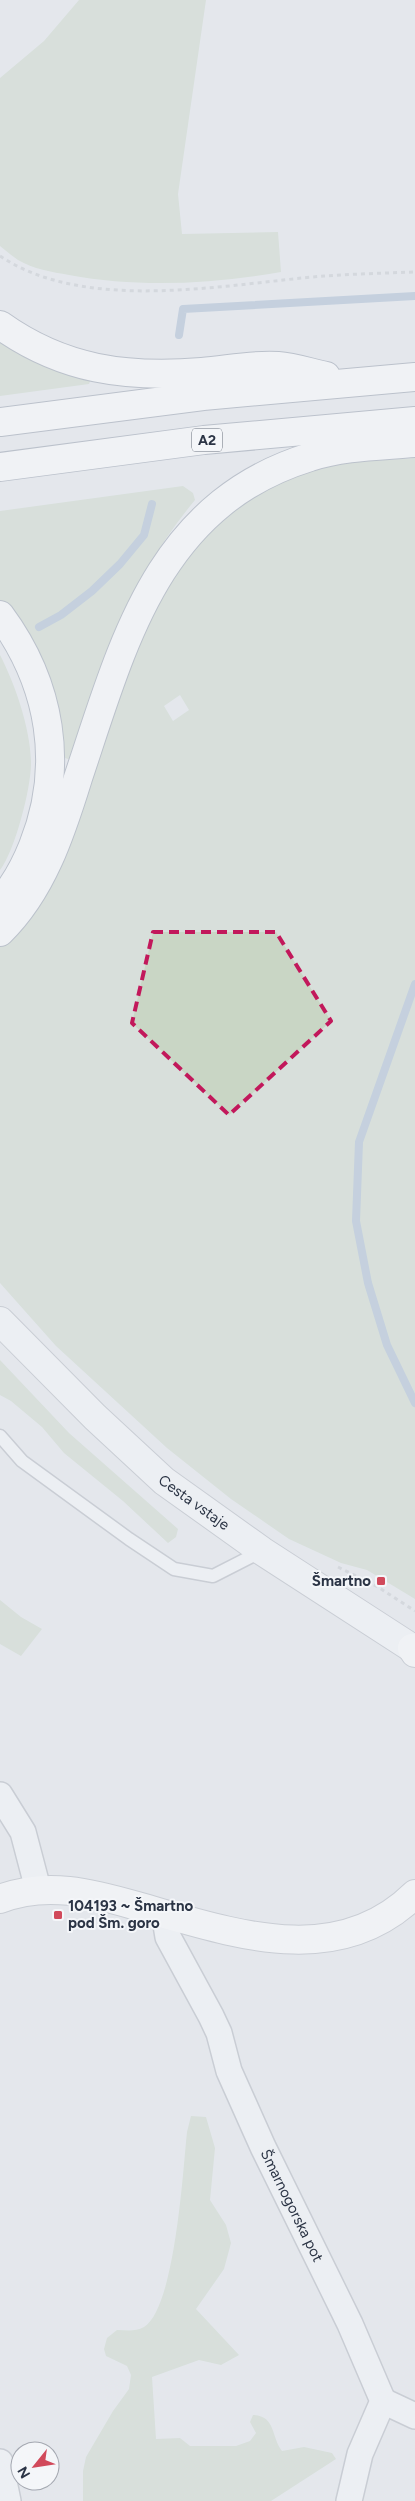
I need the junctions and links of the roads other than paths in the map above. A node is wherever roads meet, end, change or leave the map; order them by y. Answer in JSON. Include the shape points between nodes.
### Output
{"nodes":[{"id":1,"x":0,"y":325,"type":"edge"},
{"id":2,"x":415,"y":377,"type":"edge"},
{"id":3,"x":352,"y":381,"type":"junction"},
{"id":4,"x":415,"y":421,"type":"edge"},
{"id":5,"x":0,"y":422,"type":"edge"},
{"id":6,"x":415,"y":443,"type":"edge"},
{"id":7,"x":0,"y":467,"type":"edge"},
{"id":8,"x":0,"y":615,"type":"edge"},
{"id":9,"x":0,"y":902,"type":"edge"},
{"id":10,"x":0,"y":932,"type":"edge"},
{"id":11,"x":0,"y":1321,"type":"edge"},
{"id":12,"x":0,"y":1436,"type":"edge"},
{"id":13,"x":262,"y":1551,"type":"junction"},
{"id":14,"x":414,"y":1650,"type":"edge"},
{"id":15,"x":0,"y":1796,"type":"edge"},
{"id":16,"x":38,"y":1889,"type":"junction"},
{"id":17,"x":415,"y":1894,"type":"edge"},
{"id":18,"x":0,"y":1899,"type":"edge"},
{"id":19,"x":164,"y":1913,"type":"junction"},
{"id":20,"x":383,"y":2401,"type":"junction"},
{"id":21,"x":415,"y":2416,"type":"edge"},
{"id":22,"x":0,"y":2462,"type":"edge"},
{"id":23,"x":8,"y":2501,"type":"edge"},
{"id":24,"x":349,"y":2501,"type":"edge"}],
"edges":[{"from":1,"to":3,"type":"main road","via":[[54,356],[105,371],[160,374],[278,366]]},
{"from":2,"to":3,"type":"main road"},
{"from":3,"to":5,"type":"main road"},
{"from":4,"to":7,"type":"main road","number":"A2","via":[[204,440]]},
{"from":6,"to":10,"type":"main road","via":[[332,451],[292,463],[231,496],[178,547],[152,584],[126,639],[69,807],[43,870],[25,903]]},
{"from":8,"to":9,"type":"main road","via":[[22,650],[38,689],[46,716],[51,758],[47,799],[39,830],[19,874]]},
{"from":11,"to":13,"type":"street","name":"Cesta vstaje","via":[[164,1481]]},
{"from":12,"to":13,"type":"lane","via":[[22,1461],[174,1569],[213,1576]]},
{"from":13,"to":14,"type":"street","name":"Cesta vstaje"},
{"from":15,"to":16,"type":"street","via":[[23,1832]]},
{"from":16,"to":18,"type":"main road"},
{"from":16,"to":19,"type":"main road","via":[[80,1892]]},
{"from":17,"to":19,"type":"main road","via":[[383,1920],[324,1940],[269,1937]]},
{"from":19,"to":20,"type":"street","name":"Šmarnogorska pot","via":[[168,1937],[219,2033],[229,2071],[350,2324]]},
{"from":20,"to":21,"type":"street"},
{"from":20,"to":24,"type":"street","via":[[360,2454]]},
{"from":22,"to":23,"type":"street"}]}
